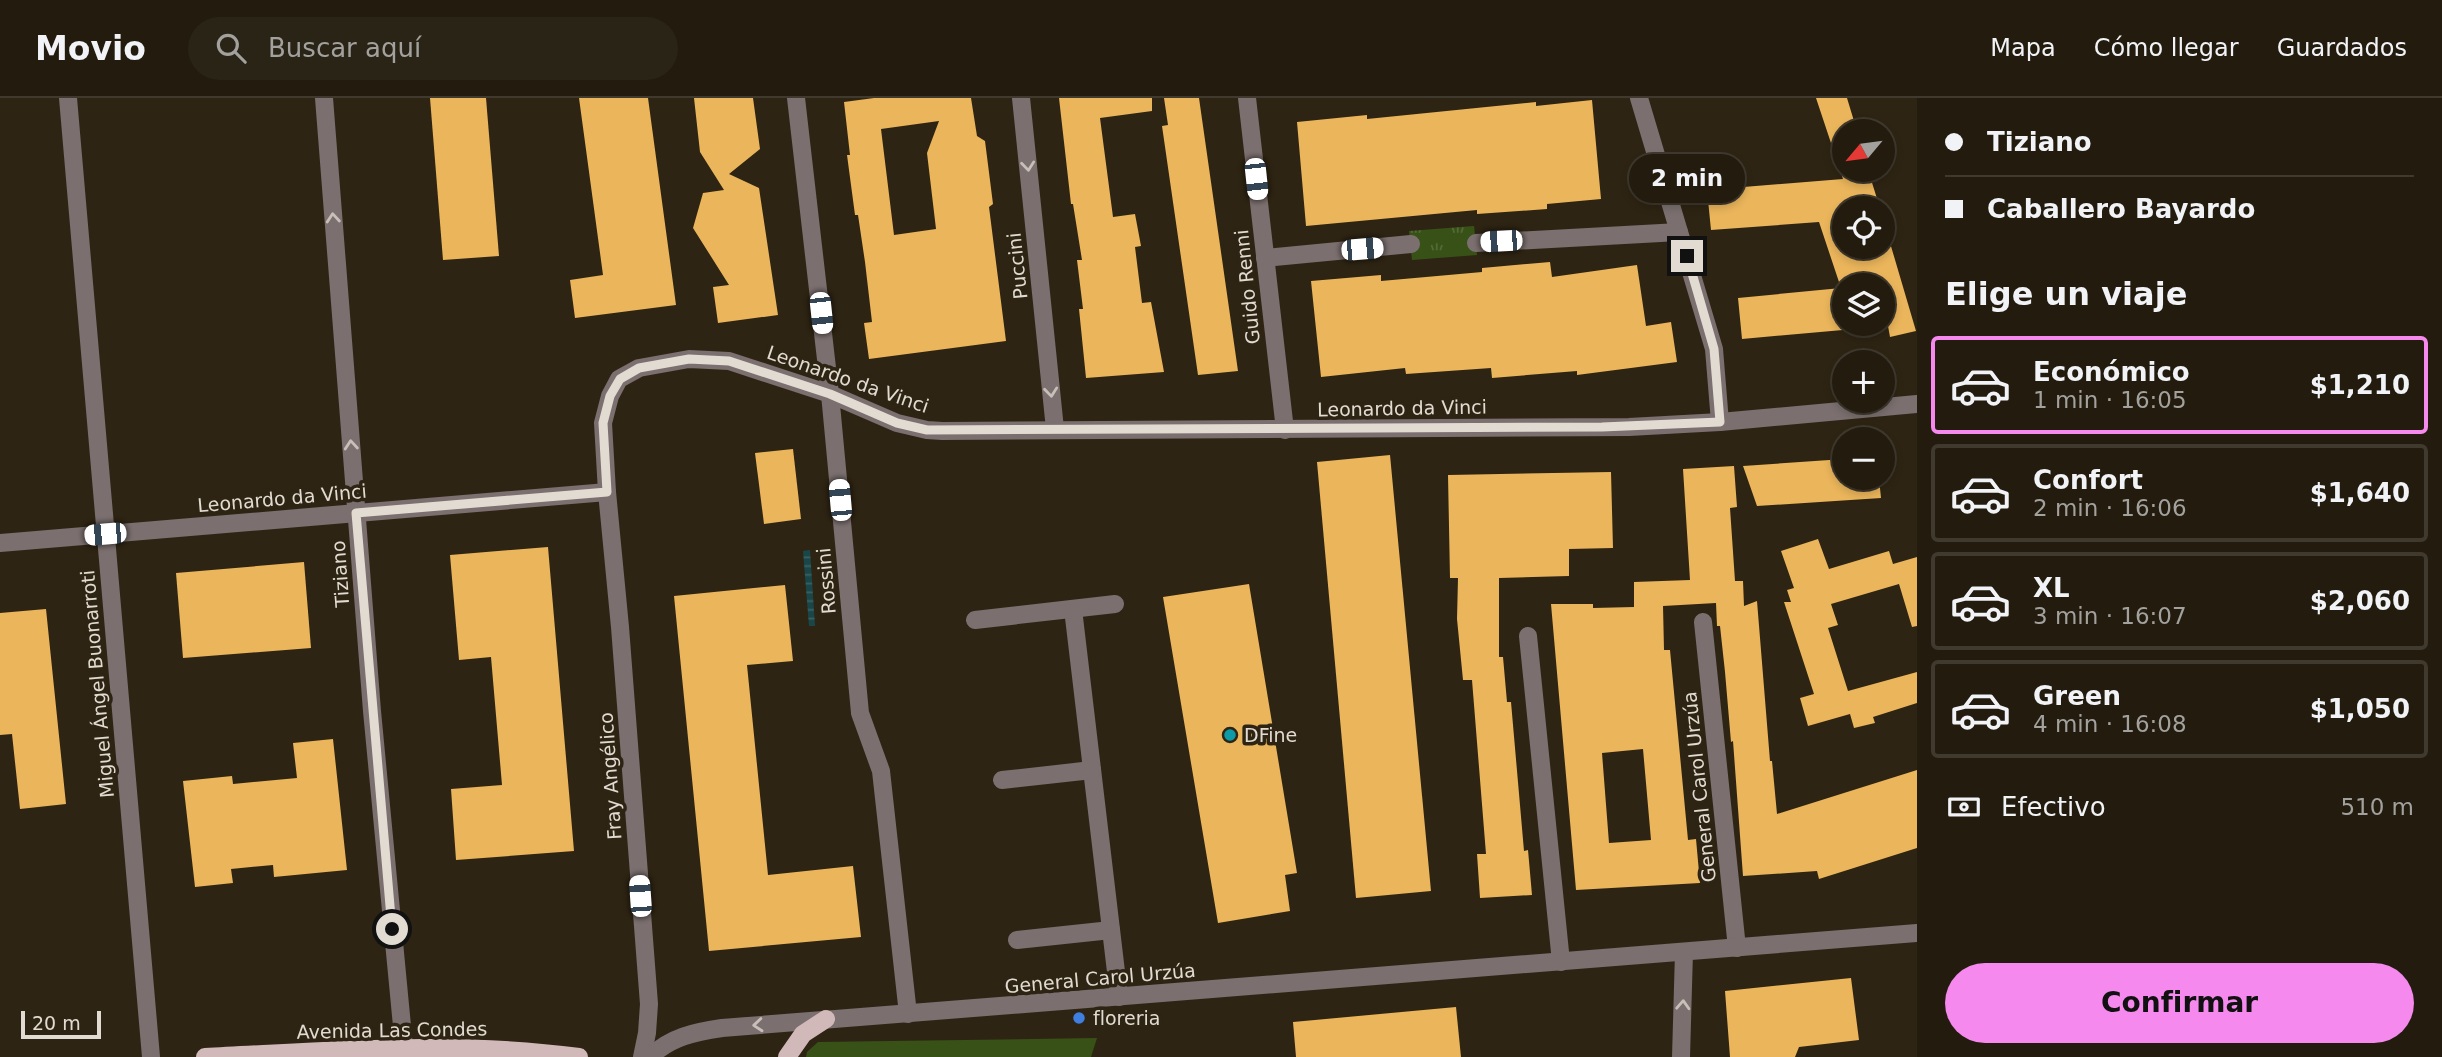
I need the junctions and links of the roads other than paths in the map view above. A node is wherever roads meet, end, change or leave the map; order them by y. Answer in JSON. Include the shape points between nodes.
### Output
{"nodes":[{"id":1,"x":68,"y":98,"type":"edge"},
{"id":2,"x":324,"y":98,"type":"edge"},
{"id":3,"x":796,"y":98,"type":"edge"},
{"id":4,"x":1021,"y":98,"type":"edge"},
{"id":5,"x":1266,"y":98,"type":"edge"},
{"id":6,"x":1639,"y":98,"type":"edge"},
{"id":7,"x":1248,"y":99,"type":"edge"},
{"id":8,"x":1679,"y":232,"type":"junction"},
{"id":9,"x":1476,"y":243,"type":"dead end"},
{"id":10,"x":1411,"y":244,"type":"dead end"},
{"id":11,"x":1265,"y":258,"type":"junction"},
{"id":12,"x":830,"y":394,"type":"junction"},
{"id":13,"x":1917,"y":404,"type":"edge"},
{"id":14,"x":1720,"y":422,"type":"junction"},
{"id":15,"x":1055,"y":429,"type":"junction"},
{"id":16,"x":1284,"y":430,"type":"junction"},
{"id":17,"x":607,"y":492,"type":"junction"},
{"id":18,"x":356,"y":513,"type":"junction"},
{"id":19,"x":105,"y":534,"type":"junction"},
{"id":20,"x":0,"y":543,"type":"edge"},
{"id":21,"x":1115,"y":604,"type":"dead end"},
{"id":22,"x":1073,"y":609,"type":"junction"},
{"id":23,"x":975,"y":620,"type":"dead end"},
{"id":24,"x":1703,"y":622,"type":"dead end"},
{"id":25,"x":1528,"y":636,"type":"dead end"},
{"id":26,"x":1092,"y":770,"type":"junction"},
{"id":27,"x":1002,"y":780,"type":"dead end"},
{"id":28,"x":1111,"y":930,"type":"junction"},
{"id":29,"x":1917,"y":933,"type":"edge"},
{"id":30,"x":1017,"y":940,"type":"dead end"},
{"id":31,"x":1737,"y":948,"type":"junction"},
{"id":32,"x":1684,"y":952,"type":"junction"},
{"id":33,"x":1561,"y":962,"type":"junction"},
{"id":34,"x":1119,"y":997,"type":"junction"},
{"id":35,"x":908,"y":1014,"type":"junction"},
{"id":36,"x":826,"y":1019,"type":"junction"},
{"id":37,"x":404,"y":1047,"type":"junction"},
{"id":38,"x":151,"y":1057,"type":"edge"},
{"id":39,"x":205,"y":1057,"type":"edge"},
{"id":40,"x":579,"y":1057,"type":"edge"},
{"id":41,"x":642,"y":1057,"type":"edge"},
{"id":42,"x":650,"y":1057,"type":"edge"},
{"id":43,"x":787,"y":1057,"type":"edge"},
{"id":44,"x":1681,"y":1057,"type":"edge"}],
"edges":[{"from":1,"to":19,"type":"street","name":"Miguel Ángel Buonarroti"},
{"from":18,"to":2,"type":"street","name":"Tiziano","one_way":true},
{"from":3,"to":12,"type":"street","name":"Rossini"},
{"from":4,"to":15,"type":"street","name":"Puccini","one_way":true},
{"from":5,"to":7,"type":"street"},
{"from":6,"to":8,"type":"street"},
{"from":7,"to":11,"type":"street","name":"Guido Renni"},
{"from":8,"to":9,"type":"street"},
{"from":8,"to":14,"type":"street","via":[[1714,349]]},
{"from":10,"to":11,"type":"street"},
{"from":11,"to":16,"type":"street","name":"Guido Renni"},
{"from":12,"to":15,"type":"street","name":"Leonardo da Vinci","via":[[897,423],[927,430]]},
{"from":12,"to":17,"type":"street","name":"Leonardo da Vinci","via":[[729,361],[689,359],[639,368],[620,379],[603,423]]},
{"from":12,"to":35,"type":"street","name":"Rossini","via":[[860,713],[881,771]]},
{"from":13,"to":14,"type":"street","name":"Leonardo da Vinci"},
{"from":14,"to":16,"type":"street","name":"Leonardo da Vinci"},
{"from":15,"to":16,"type":"street","name":"Leonardo da Vinci"},
{"from":17,"to":18,"type":"street","name":"Leonardo da Vinci"},
{"from":17,"to":41,"type":"street","name":"Fray Angélico","via":[[649,1004]]},
{"from":18,"to":19,"type":"street","name":"Leonardo da Vinci"},
{"from":18,"to":37,"type":"street","name":"Tiziano"},
{"from":19,"to":20,"type":"street","name":"Leonardo da Vinci"},
{"from":19,"to":38,"type":"street","name":"Miguel Ángel Buonarroti"},
{"from":21,"to":22,"type":"street"},
{"from":22,"to":23,"type":"street"},
{"from":22,"to":26,"type":"street"},
{"from":24,"to":31,"type":"street","name":"General Carol Urzúa"},
{"from":25,"to":33,"type":"street"},
{"from":26,"to":27,"type":"street"},
{"from":26,"to":28,"type":"street"},
{"from":28,"to":30,"type":"street"},
{"from":28,"to":34,"type":"street"},
{"from":29,"to":31,"type":"street","name":"General Carol Urzúa"},
{"from":31,"to":32,"type":"street","name":"General Carol Urzúa"},
{"from":32,"to":33,"type":"street","name":"General Carol Urzúa"},
{"from":44,"to":32,"type":"street","one_way":true},
{"from":33,"to":34,"type":"street","name":"General Carol Urzúa"},
{"from":34,"to":35,"type":"street","name":"General Carol Urzúa"},
{"from":35,"to":36,"type":"street","name":"General Carol Urzúa"},
{"from":36,"to":42,"type":"street","name":"General Carol Urzúa","one_way":true,"via":[[700,1031],[671,1041]]},
{"from":36,"to":43,"type":"main road","via":[[803,1034]]},
{"from":37,"to":39,"type":"main road","name":"Avenida Las Condes"},
{"from":37,"to":40,"type":"main road","name":"Avenida Las Condes","via":[[471,1047]]}]}
